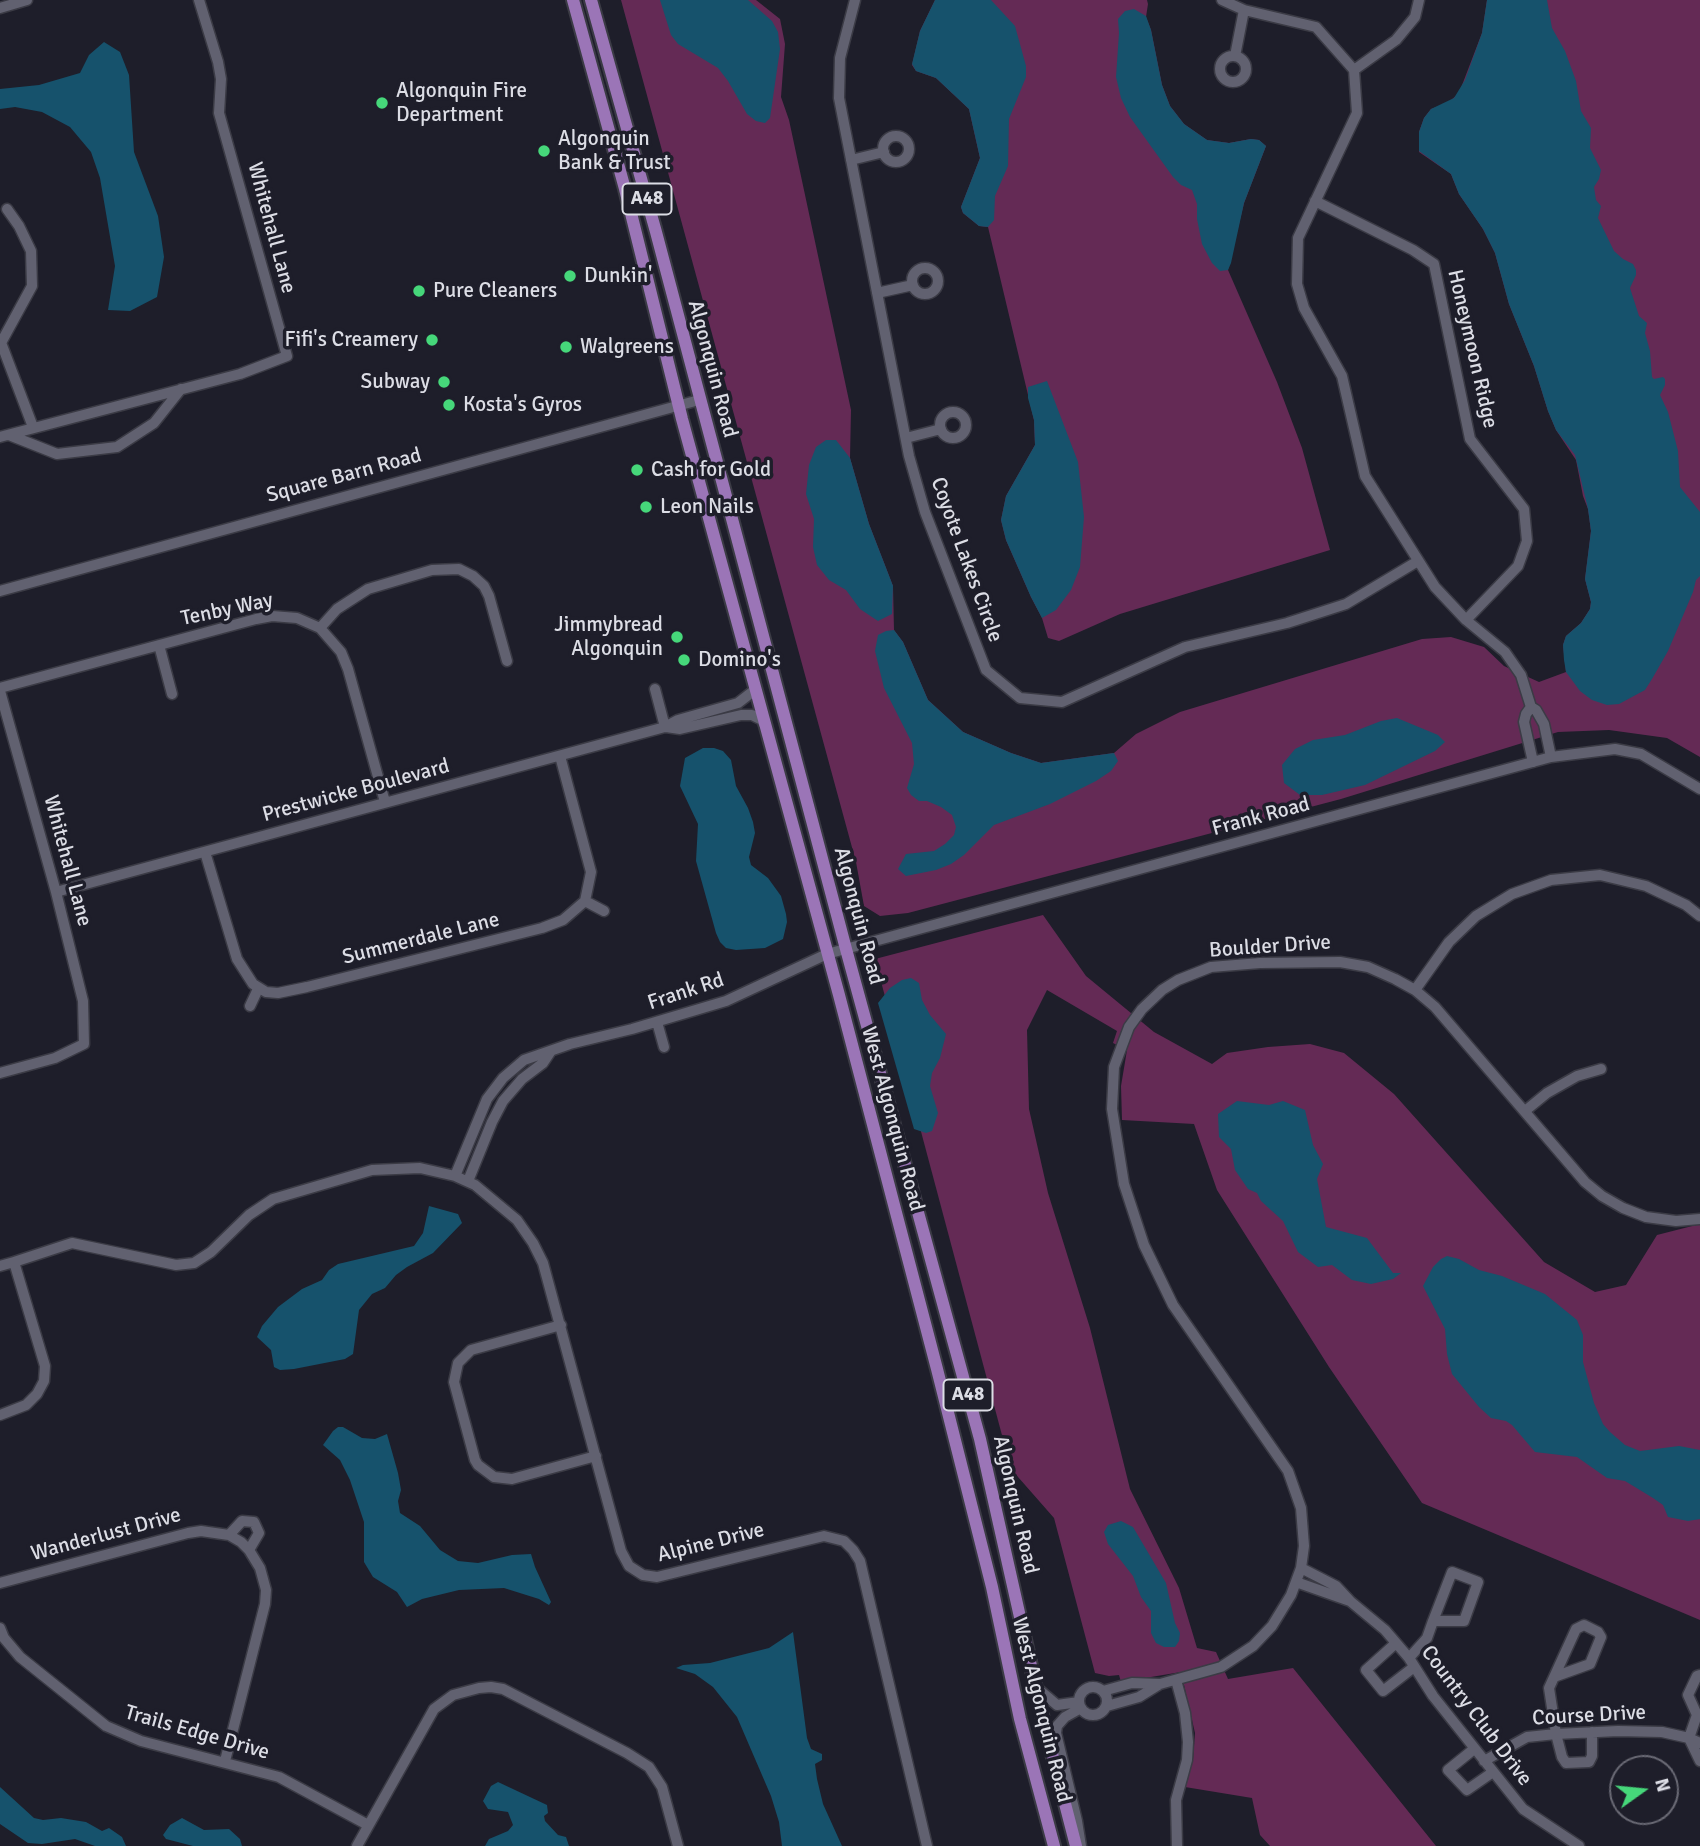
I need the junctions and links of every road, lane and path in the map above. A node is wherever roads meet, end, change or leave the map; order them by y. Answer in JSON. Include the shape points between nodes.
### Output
{"nodes":[{"id":1,"x":27,"y":0,"type":"edge"},
{"id":2,"x":199,"y":0,"type":"edge"},
{"id":3,"x":573,"y":0,"type":"edge"},
{"id":4,"x":591,"y":0,"type":"edge"},
{"id":5,"x":855,"y":0,"type":"edge"},
{"id":6,"x":1222,"y":0,"type":"edge"},
{"id":7,"x":1419,"y":0,"type":"edge"},
{"id":8,"x":0,"y":8,"type":"edge"},
{"id":9,"x":1244,"y":10,"type":"junction"},
{"id":10,"x":1235,"y":57,"type":"dead end"},
{"id":11,"x":1354,"y":70,"type":"junction"},
{"id":12,"x":884,"y":152,"type":"dead end"},
{"id":13,"x":851,"y":160,"type":"junction"},
{"id":14,"x":1315,"y":201,"type":"junction"},
{"id":15,"x":6,"y":209,"type":"dead end"},
{"id":16,"x":913,"y":285,"type":"dead end"},
{"id":17,"x":877,"y":293,"type":"junction"},
{"id":18,"x":1,"y":341,"type":"edge"},
{"id":19,"x":181,"y":389,"type":"junction"},
{"id":20,"x":699,"y":400,"type":"junction"},
{"id":21,"x":679,"y":405,"type":"junction"},
{"id":22,"x":33,"y":427,"type":"junction"},
{"id":23,"x":941,"y":429,"type":"dead end"},
{"id":24,"x":4,"y":435,"type":"edge"},
{"id":25,"x":906,"y":438,"type":"junction"},
{"id":26,"x":1418,"y":561,"type":"junction"},
{"id":27,"x":0,"y":591,"type":"edge"},
{"id":28,"x":1466,"y":620,"type":"junction"},
{"id":29,"x":320,"y":628,"type":"junction"},
{"id":30,"x":159,"y":645,"type":"junction"},
{"id":31,"x":507,"y":661,"type":"dead end"},
{"id":32,"x":655,"y":689,"type":"dead end"},
{"id":33,"x":756,"y":689,"type":"junction"},
{"id":34,"x":0,"y":690,"type":"edge"},
{"id":35,"x":172,"y":694,"type":"dead end"},
{"id":36,"x":1534,"y":708,"type":"junction"},
{"id":37,"x":665,"y":727,"type":"junction"},
{"id":38,"x":767,"y":728,"type":"junction"},
{"id":39,"x":560,"y":756,"type":"junction"},
{"id":40,"x":1551,"y":757,"type":"junction"},
{"id":41,"x":1533,"y":762,"type":"junction"},
{"id":42,"x":1700,"y":789,"type":"edge"},
{"id":43,"x":385,"y":802,"type":"junction"},
{"id":44,"x":205,"y":852,"type":"junction"},
{"id":45,"x":56,"y":892,"type":"junction"},
{"id":46,"x":585,"y":901,"type":"junction"},
{"id":47,"x":604,"y":911,"type":"dead end"},
{"id":48,"x":1700,"y":916,"type":"edge"},
{"id":49,"x":846,"y":949,"type":"junction"},
{"id":50,"x":827,"y":954,"type":"junction"},
{"id":51,"x":258,"y":989,"type":"junction"},
{"id":52,"x":1415,"y":990,"type":"junction"},
{"id":53,"x":250,"y":1006,"type":"dead end"},
{"id":54,"x":657,"y":1022,"type":"junction"},
{"id":55,"x":664,"y":1047,"type":"dead end"},
{"id":56,"x":551,"y":1051,"type":"junction"},
{"id":57,"x":1601,"y":1069,"type":"dead end"},
{"id":58,"x":0,"y":1073,"type":"edge"},
{"id":59,"x":1525,"y":1111,"type":"junction"},
{"id":60,"x":455,"y":1176,"type":"junction"},
{"id":61,"x":468,"y":1181,"type":"junction"},
{"id":62,"x":1700,"y":1219,"type":"edge"},
{"id":63,"x":14,"y":1262,"type":"junction"},
{"id":64,"x":0,"y":1266,"type":"edge"},
{"id":65,"x":561,"y":1325,"type":"junction"},
{"id":66,"x":0,"y":1415,"type":"edge"},
{"id":67,"x":596,"y":1456,"type":"junction"},
{"id":68,"x":229,"y":1535,"type":"junction"},
{"id":69,"x":249,"y":1550,"type":"junction"},
{"id":70,"x":1301,"y":1567,"type":"junction"},
{"id":71,"x":1296,"y":1582,"type":"junction"},
{"id":72,"x":0,"y":1583,"type":"edge"},
{"id":73,"x":1350,"y":1601,"type":"junction"},
{"id":74,"x":1433,"y":1622,"type":"junction"},
{"id":75,"x":0,"y":1628,"type":"edge"},
{"id":76,"x":1396,"y":1643,"type":"junction"},
{"id":77,"x":1411,"y":1662,"type":"junction"},
{"id":78,"x":1700,"y":1675,"type":"edge"},
{"id":79,"x":1554,"y":1677,"type":"junction"},
{"id":80,"x":1176,"y":1680,"type":"junction"},
{"id":81,"x":1160,"y":1684,"type":"junction"},
{"id":82,"x":1037,"y":1688,"type":"junction"},
{"id":83,"x":1103,"y":1692,"type":"junction"},
{"id":84,"x":1080,"y":1705,"type":"junction"},
{"id":85,"x":1107,"y":1706,"type":"junction"},
{"id":86,"x":1698,"y":1714,"type":"edge"},
{"id":87,"x":1592,"y":1732,"type":"junction"},
{"id":88,"x":1556,"y":1734,"type":"junction"},
{"id":89,"x":1689,"y":1738,"type":"junction"},
{"id":90,"x":1700,"y":1743,"type":"edge"},
{"id":91,"x":1474,"y":1749,"type":"junction"},
{"id":92,"x":225,"y":1761,"type":"junction"},
{"id":93,"x":1484,"y":1761,"type":"junction"},
{"id":94,"x":1700,"y":1761,"type":"edge"},
{"id":95,"x":1493,"y":1772,"type":"junction"},
{"id":96,"x":368,"y":1825,"type":"junction"},
{"id":97,"x":1571,"y":1844,"type":"edge"},
{"id":98,"x":357,"y":1846,"type":"edge"},
{"id":99,"x":678,"y":1846,"type":"edge"},
{"id":100,"x":927,"y":1846,"type":"edge"},
{"id":101,"x":1054,"y":1846,"type":"edge"},
{"id":102,"x":1078,"y":1846,"type":"edge"},
{"id":103,"x":1177,"y":1846,"type":"edge"}],
"edges":[{"from":1,"to":8,"type":"street"},
{"from":2,"to":19,"type":"street","name":"Whitehall Lane","via":[[218,62],[219,113],[287,356]]},
{"from":3,"to":21,"type":"main road","name":"Algonquin Road","number":"A48"},
{"from":4,"to":20,"type":"main road","name":"Algonquin Road","number":"A48"},
{"from":5,"to":13,"type":"street","name":"Coyote Lakes Circle","via":[[839,58],[839,98]]},
{"from":6,"to":9,"type":"street"},
{"from":7,"to":11,"type":"street","via":[[1415,17],[1396,40]]},
{"from":9,"to":10,"type":"street"},
{"from":9,"to":11,"type":"street","via":[[1316,27]]},
{"from":11,"to":14,"type":"street","via":[[1357,113]]},
{"from":12,"to":13,"type":"street"},
{"from":13,"to":17,"type":"street","name":"Coyote Lakes Circle"},
{"from":14,"to":26,"type":"street","via":[[1298,238],[1297,284],[1304,308],[1342,376],[1365,476]]},
{"from":14,"to":28,"type":"street","name":"Honeymoon Ridge","via":[[1434,264],[1470,439],[1524,509],[1527,541],[1518,566]]},
{"from":15,"to":18,"type":"street","via":[[31,251],[32,286]]},
{"from":16,"to":17,"type":"street"},
{"from":17,"to":25,"type":"street","name":"Coyote Lakes Circle"},
{"from":18,"to":22,"type":"street"},
{"from":19,"to":22,"type":"street","name":"Whitehall Lane"},
{"from":19,"to":24,"type":"street","name":"Whitehall Lane","via":[[154,423],[117,447],[57,454]]},
{"from":20,"to":21,"type":"street","name":"Square Barn Road"},
{"from":20,"to":49,"type":"main road","name":"Algonquin Road","number":"A48"},
{"from":21,"to":27,"type":"street","name":"Square Barn Road"},
{"from":21,"to":33,"type":"main road","name":"West Algonquin Road","number":"A48"},
{"from":22,"to":24,"type":"street","name":"Whitehall Lane"},
{"from":23,"to":25,"type":"street"},
{"from":25,"to":26,"type":"street","name":"Coyote Lakes Circle","via":[[925,512],[986,670],[1020,698],[1062,702],[1185,648],[1346,604]]},
{"from":26,"to":28,"type":"street"},
{"from":28,"to":36,"type":"street","via":[[1505,652],[1521,675]]},
{"from":29,"to":30,"type":"street","name":"Tenby Way","via":[[297,618],[272,616]]},
{"from":29,"to":31,"type":"street","via":[[337,609],[368,589],[432,570],[459,569],[484,586]]},
{"from":29,"to":43,"type":"street","via":[[341,652],[348,669]]},
{"from":30,"to":34,"type":"street","name":"Tenby Way"},
{"from":30,"to":35,"type":"street"},
{"from":32,"to":37,"type":"street"},
{"from":33,"to":37,"type":"street","name":"Prestwicke Boulevard","via":[[738,704]]},
{"from":33,"to":38,"type":"main road","name":"West Algonquin Road","number":"A48"},
{"from":34,"to":45,"type":"street","name":"Whitehall Lane"},
{"from":36,"to":40,"type":"street","via":[[1544,724]]},
{"from":36,"to":41,"type":"street","via":[[1524,722]]},
{"from":37,"to":38,"type":"street","name":"Prestwicke Boulevard","via":[[680,729],[751,715]]},
{"from":37,"to":39,"type":"street","name":"Prestwicke Boulevard"},
{"from":38,"to":50,"type":"main road","name":"West Algonquin Road","number":"A48"},
{"from":39,"to":43,"type":"street","name":"Prestwicke Boulevard"},
{"from":39,"to":46,"type":"street","via":[[591,872]]},
{"from":40,"to":41,"type":"street","name":"Frank Road"},
{"from":40,"to":42,"type":"street","name":"Frank Road","via":[[1615,748],[1641,754]]},
{"from":41,"to":49,"type":"street","name":"Frank Road"},
{"from":43,"to":44,"type":"street","name":"Prestwicke Boulevard"},
{"from":44,"to":45,"type":"street","name":"Prestwicke Boulevard"},
{"from":44,"to":51,"type":"street","via":[[237,959]]},
{"from":45,"to":58,"type":"street","name":"Whitehall Lane","via":[[83,1001],[85,1044],[55,1058]]},
{"from":46,"to":47,"type":"street"},
{"from":46,"to":51,"type":"street","name":"Summerdale Lane","via":[[563,920],[542,928],[307,987],[278,993]]},
{"from":48,"to":52,"type":"street","via":[[1646,886],[1600,875],[1551,880],[1512,894],[1476,916],[1449,942]]},
{"from":49,"to":50,"type":"street","name":"Frank Road"},
{"from":49,"to":82,"type":"main road","name":"Algonquin Road","number":"A48","via":[[980,1438]]},
{"from":50,"to":54,"type":"street","name":"Frank Rd","via":[[726,1001]]},
{"from":50,"to":101,"type":"main road","name":"West Algonquin Road","number":"A48","via":[[957,1443]]},
{"from":51,"to":53,"type":"street"},
{"from":52,"to":59,"type":"street","name":"Boulder Drive"},
{"from":52,"to":70,"type":"street","name":"Boulder Drive","via":[[1368,967],[1340,962],[1211,967],[1162,989],[1142,1009],[1125,1035],[1114,1067],[1111,1099],[1116,1142],[1141,1237],[1181,1318],[1288,1471],[1303,1517]]},
{"from":54,"to":55,"type":"street"},
{"from":54,"to":56,"type":"street","name":"Frank Rd"},
{"from":56,"to":60,"type":"street","name":"Frank Rd","via":[[519,1064],[487,1099]]},
{"from":56,"to":61,"type":"street","name":"Frank Rd","via":[[503,1101]]},
{"from":57,"to":59,"type":"street","via":[[1577,1076]]},
{"from":59,"to":62,"type":"street","name":"Boulder Drive","via":[[1585,1182],[1609,1201],[1657,1219]]},
{"from":60,"to":61,"type":"street","name":"Alpine Drive"},
{"from":60,"to":63,"type":"street","name":"Alpine Drive","via":[[420,1168],[372,1170],[299,1190],[273,1199],[249,1215],[194,1263],[176,1265],[72,1243]]},
{"from":61,"to":65,"type":"street","name":"Alpine Drive","via":[[510,1213],[533,1243],[547,1273]]},
{"from":63,"to":64,"type":"street"},
{"from":63,"to":66,"type":"street","via":[[45,1366],[44,1381],[26,1405]]},
{"from":65,"to":67,"type":"street","name":"Alpine Drive"},
{"from":65,"to":67,"type":"street","via":[[471,1350],[460,1359],[454,1382],[475,1460],[494,1477],[512,1479]]},
{"from":67,"to":100,"type":"street","name":"Alpine Drive","via":[[623,1557],[643,1575],[663,1576],[824,1536],[844,1541],[853,1550],[860,1561]]},
{"from":68,"to":69,"type":"street"},
{"from":68,"to":69,"type":"street","via":[[242,1521],[254,1522],[259,1533]]},
{"from":68,"to":72,"type":"street","name":"Wanderlust Drive","via":[[188,1532]]},
{"from":69,"to":92,"type":"street","via":[[263,1579],[265,1604]]},
{"from":70,"to":71,"type":"street","name":"Boulder Drive"},
{"from":70,"to":73,"type":"street","name":"Country Club Drive","via":[[1336,1586]]},
{"from":71,"to":73,"type":"street","name":"Country Club Drive"},
{"from":71,"to":80,"type":"street","name":"Boulder Drive","via":[[1282,1612],[1253,1646],[1221,1667]]},
{"from":73,"to":76,"type":"street","name":"Country Club Drive"},
{"from":74,"to":74,"type":"street","via":[[1464,1620],[1478,1582],[1452,1572]]},
{"from":74,"to":77,"type":"street"},
{"from":75,"to":92,"type":"street","name":"Trails Edge Drive","via":[[20,1657],[106,1726],[141,1741]]},
{"from":76,"to":77,"type":"street","name":"Country Club Drive"},
{"from":76,"to":77,"type":"street","via":[[1366,1670],[1383,1691]]},
{"from":77,"to":91,"type":"street","name":"Country Club Drive"},
{"from":78,"to":86,"type":"street","via":[[1688,1695]]},
{"from":79,"to":79,"type":"street","via":[[1576,1629],[1584,1625],[1598,1632],[1601,1637],[1590,1664]]},
{"from":79,"to":88,"type":"street","via":[[1549,1689]]},
{"from":80,"to":81,"type":"street","name":"Boulder Drive"},
{"from":80,"to":103,"type":"street","via":[[1188,1742],[1176,1800]]},
{"from":81,"to":83,"type":"street","name":"Boulder Drive","via":[[1132,1683]]},
{"from":81,"to":85,"type":"street","name":"Boulder Drive","via":[[1139,1698]]},
{"from":82,"to":84,"type":"street","name":"Boulder Drive","via":[[1057,1705]]},
{"from":82,"to":102,"type":"main road","name":"Algonquin Road","number":"A48"},
{"from":83,"to":84,"type":"street","name":"Boulder Drive","via":[[1087,1689]]},
{"from":83,"to":85,"type":"street"},
{"from":84,"to":85,"type":"street","name":"Boulder Drive","via":[[1088,1715],[1097,1715]]},
{"from":84,"to":102,"type":"street","name":"Boulder Drive","via":[[1057,1726],[1056,1733],[1077,1821]]},
{"from":86,"to":89,"type":"street"},
{"from":87,"to":88,"type":"street","name":"Course Drive"},
{"from":87,"to":88,"type":"street","via":[[1592,1756],[1589,1762],[1577,1764],[1566,1763]]},
{"from":87,"to":89,"type":"street","name":"Course Drive","via":[[1662,1732]]},
{"from":88,"to":93,"type":"street","name":"Course Drive","via":[[1527,1737]]},
{"from":89,"to":90,"type":"street","name":"Course Drive"},
{"from":89,"to":94,"type":"street"},
{"from":91,"to":93,"type":"street","name":"Country Club Drive"},
{"from":91,"to":95,"type":"street","via":[[1448,1770],[1467,1790]]},
{"from":92,"to":96,"type":"street","name":"Trails Edge Drive","via":[[279,1777]]},
{"from":93,"to":95,"type":"street","name":"Country Club Drive"},
{"from":95,"to":97,"type":"street","name":"Country Club Drive","via":[[1523,1809]]},
{"from":96,"to":98,"type":"street"},
{"from":96,"to":99,"type":"street","via":[[434,1709],[453,1695],[491,1688],[513,1695],[649,1767],[662,1787]]}]}
